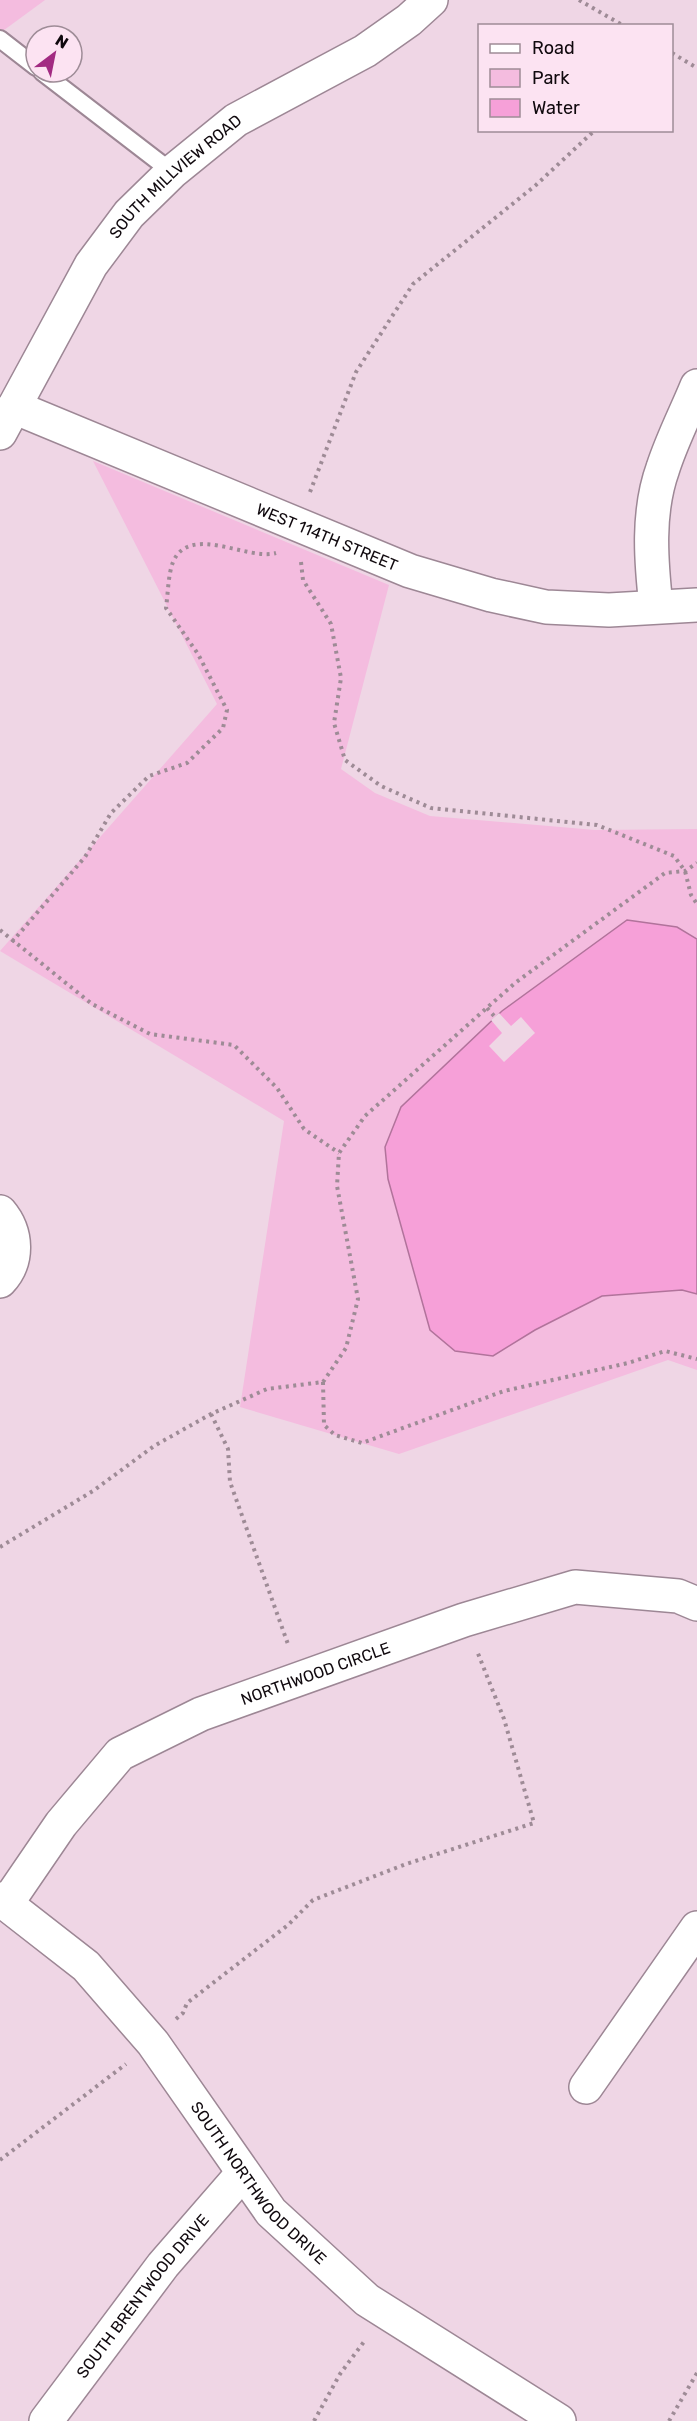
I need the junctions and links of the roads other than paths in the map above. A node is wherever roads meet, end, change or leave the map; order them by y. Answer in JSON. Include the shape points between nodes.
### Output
{"nodes":[{"id":1,"x":431,"y":0,"type":"edge"},
{"id":2,"x":0,"y":39,"type":"edge"},
{"id":3,"x":24,"y":58,"type":"edge"},
{"id":4,"x":58,"y":84,"type":"edge"},
{"id":5,"x":172,"y":172,"type":"junction"},
{"id":6,"x":697,"y":386,"type":"edge"},
{"id":7,"x":7,"y":420,"type":"edge"},
{"id":8,"x":697,"y":605,"type":"edge"},
{"id":9,"x":656,"y":606,"type":"junction"},
{"id":10,"x":0,"y":1212,"type":"edge"},
{"id":11,"x":0,"y":1281,"type":"edge"},
{"id":12,"x":697,"y":1604,"type":"edge"},
{"id":13,"x":4,"y":1901,"type":"edge"},
{"id":14,"x":697,"y":1928,"type":"edge"},
{"id":15,"x":586,"y":2087,"type":"dead end"},
{"id":16,"x":242,"y":2174,"type":"junction"},
{"id":17,"x":46,"y":2421,"type":"edge"},
{"id":18,"x":559,"y":2421,"type":"edge"}],
"edges":[{"from":1,"to":5,"type":"street","name":"SOUTH MILLVIEW ROAD","via":[[364,51],[237,120]]},
{"from":2,"to":3,"type":"lane"},
{"from":4,"to":5,"type":"lane"},
{"from":5,"to":7,"type":"street","name":"SOUTH MILLVIEW ROAD","via":[[129,214],[91,265]]},
{"from":6,"to":9,"type":"street","via":[[662,469],[655,505],[650,553]]},
{"from":7,"to":9,"type":"street","name":"WEST 114TH STREET","via":[[410,570],[490,595],[546,606],[609,610]]},
{"from":8,"to":9,"type":"street","name":"WEST 114TH STREET"},
{"from":10,"to":11,"type":"street","via":[[13,1239],[10,1265]]},
{"from":12,"to":13,"type":"street","name":"NORTHWOOD CIRCLE","via":[[678,1596],[575,1587],[464,1620],[201,1714],[120,1754]]},
{"from":13,"to":16,"type":"street","name":"SOUTH NORTHWOOD DRIVE","via":[[86,1966],[153,2043]]},
{"from":14,"to":15,"type":"street"},
{"from":16,"to":17,"type":"street","name":"SOUTH BRENTWOOD DRIVE","via":[[163,2265]]},
{"from":16,"to":18,"type":"street","name":"SOUTH NORTHWOOD DRIVE","via":[[271,2212],[367,2300]]}]}
